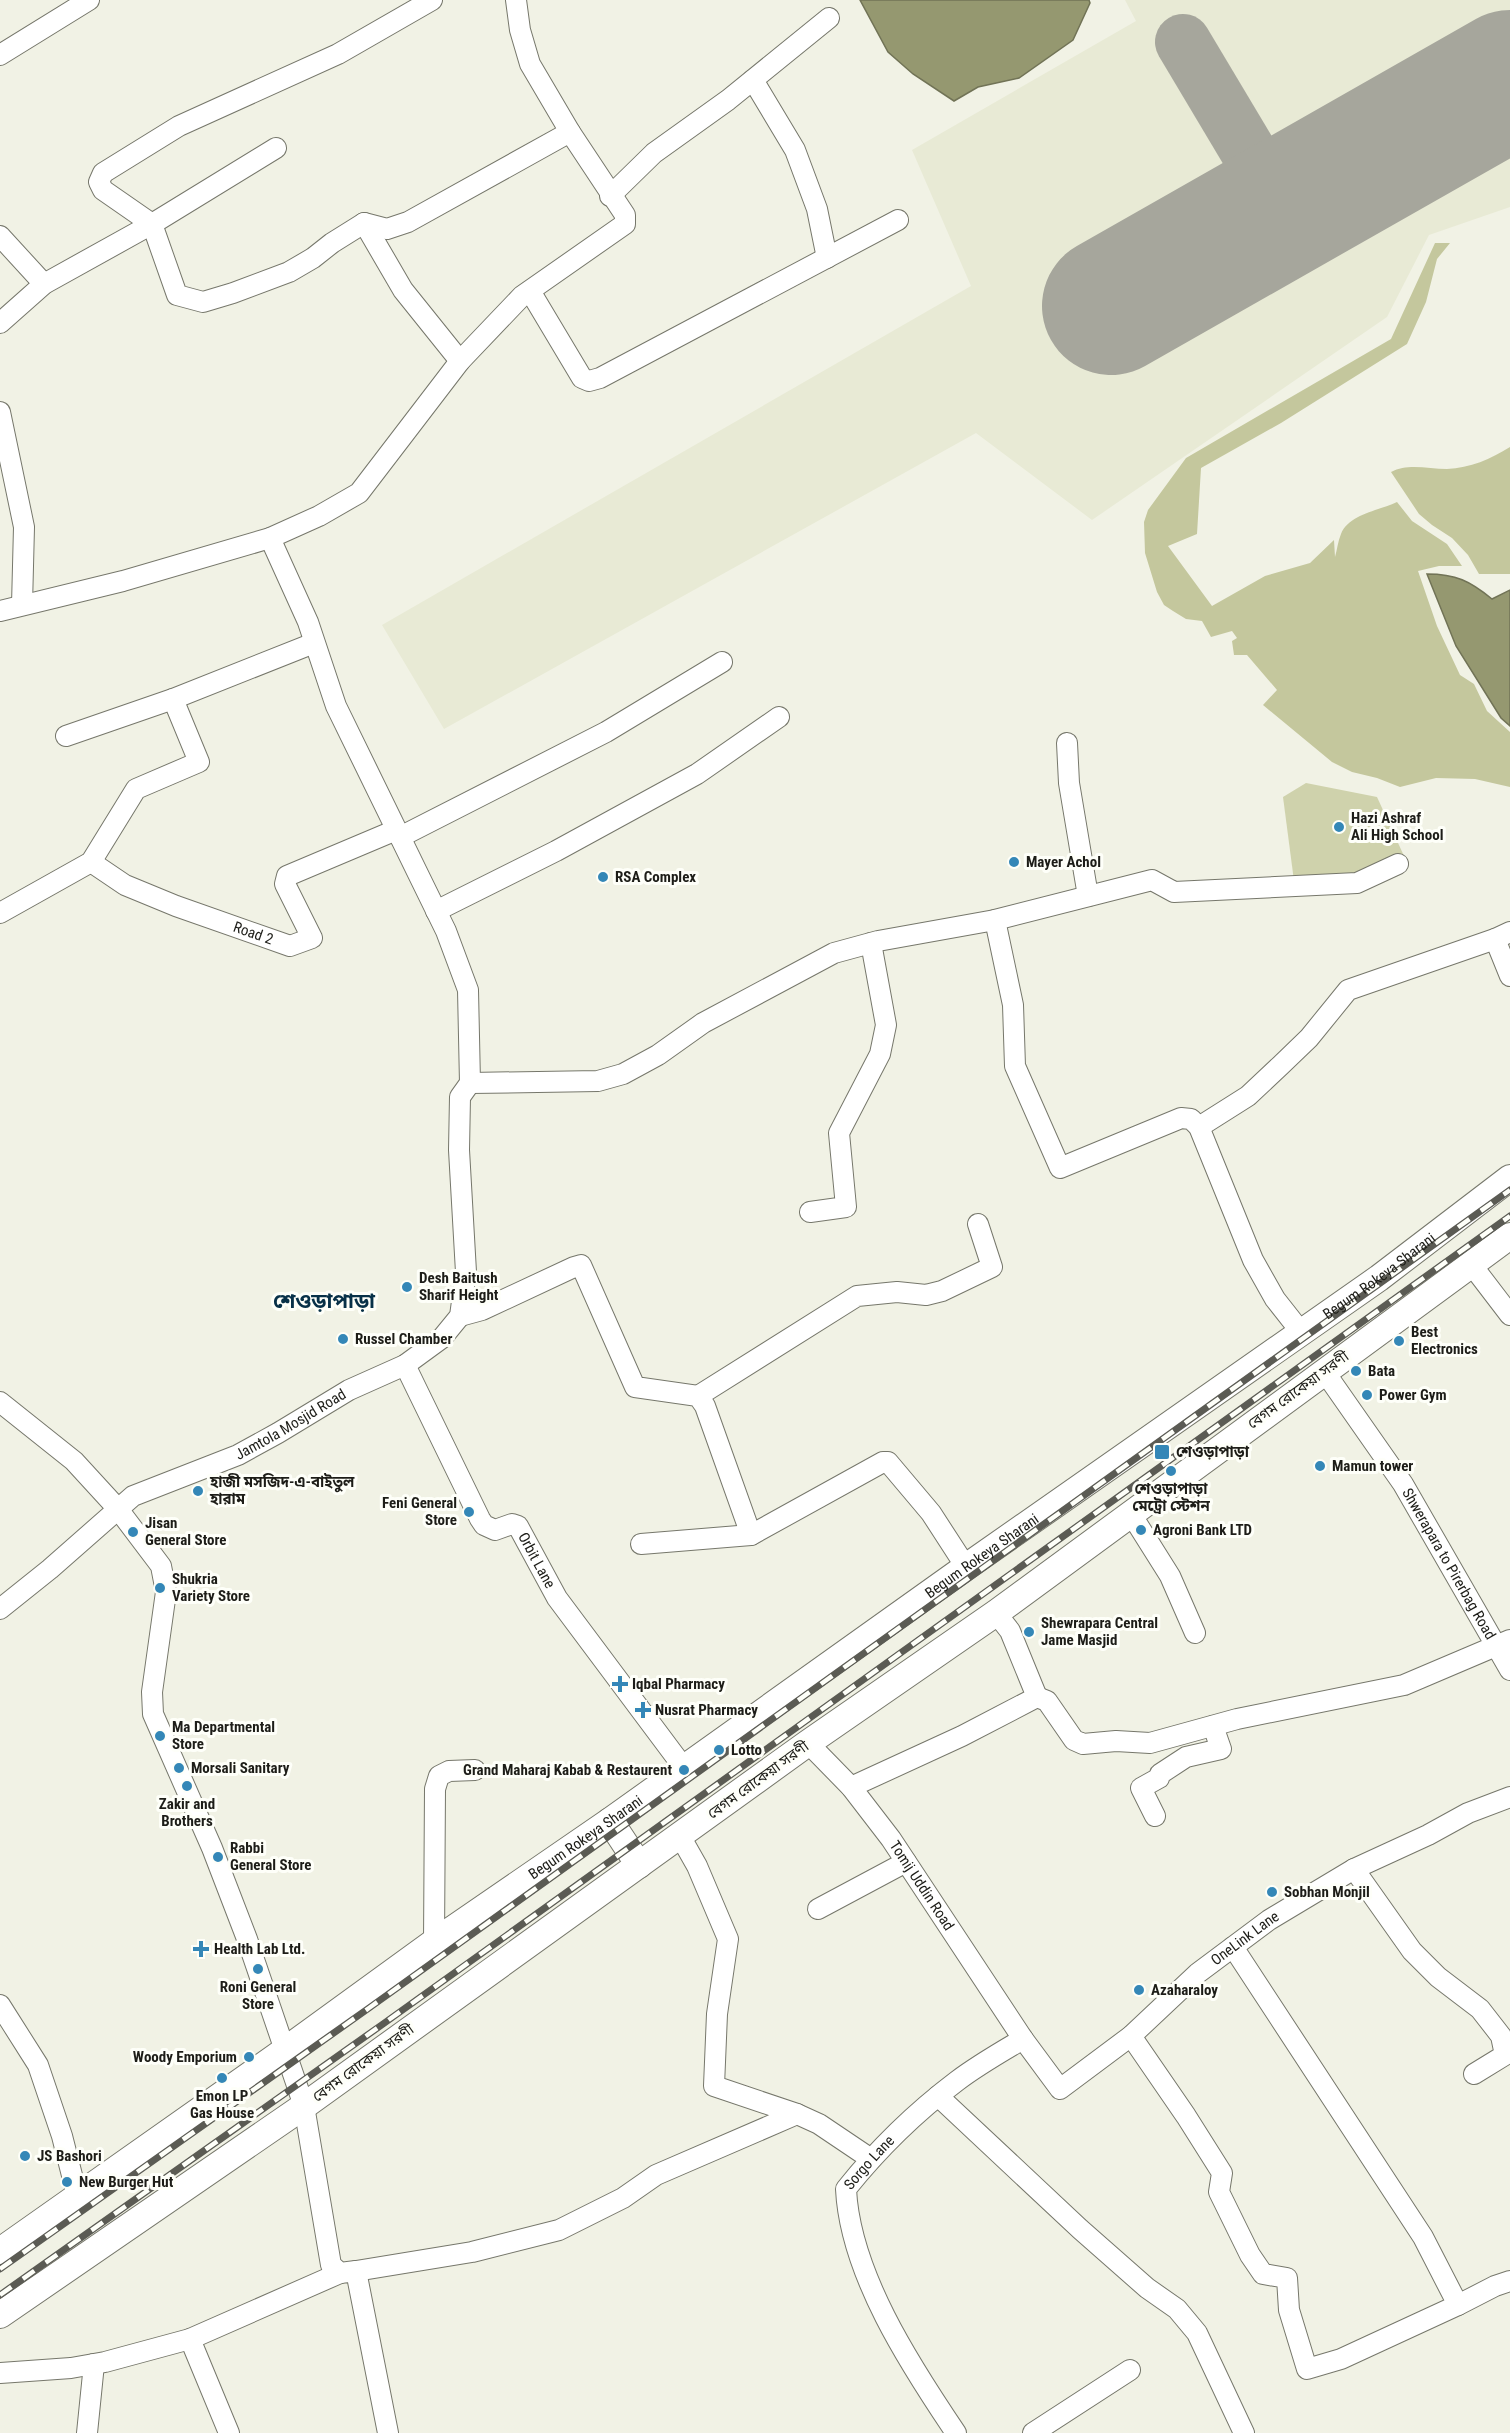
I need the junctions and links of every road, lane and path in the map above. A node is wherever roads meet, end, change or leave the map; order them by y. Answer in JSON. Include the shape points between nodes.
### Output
{"nodes":[{"id":1,"x":89,"y":0,"type":"edge"},
{"id":2,"x":432,"y":0,"type":"edge"},
{"id":3,"x":516,"y":0,"type":"edge"},
{"id":4,"x":829,"y":18,"type":"dead end"},
{"id":5,"x":0,"y":55,"type":"edge"},
{"id":6,"x":753,"y":80,"type":"junction"},
{"id":7,"x":570,"y":132,"type":"junction"},
{"id":8,"x":276,"y":148,"type":"dead end"},
{"id":9,"x":610,"y":196,"type":"junction"},
{"id":10,"x":898,"y":220,"type":"dead end"},
{"id":11,"x":364,"y":223,"type":"junction"},
{"id":12,"x":152,"y":224,"type":"junction"},
{"id":13,"x":0,"y":236,"type":"edge"},
{"id":14,"x":827,"y":258,"type":"junction"},
{"id":15,"x":44,"y":284,"type":"junction"},
{"id":16,"x":530,"y":291,"type":"junction"},
{"id":17,"x":0,"y":323,"type":"edge"},
{"id":18,"x":460,"y":361,"type":"junction"},
{"id":19,"x":0,"y":412,"type":"edge"},
{"id":20,"x":270,"y":538,"type":"junction"},
{"id":21,"x":22,"y":605,"type":"junction"},
{"id":22,"x":0,"y":611,"type":"edge"},
{"id":23,"x":314,"y":643,"type":"junction"},
{"id":24,"x":722,"y":662,"type":"dead end"},
{"id":25,"x":173,"y":699,"type":"junction"},
{"id":26,"x":779,"y":717,"type":"dead end"},
{"id":27,"x":66,"y":736,"type":"dead end"},
{"id":28,"x":1067,"y":742,"type":"dead end"},
{"id":29,"x":398,"y":833,"type":"junction"},
{"id":30,"x":91,"y":862,"type":"junction"},
{"id":31,"x":1398,"y":864,"type":"dead end"},
{"id":32,"x":1088,"y":896,"type":"junction"},
{"id":33,"x":436,"y":911,"type":"junction"},
{"id":34,"x":0,"y":913,"type":"edge"},
{"id":35,"x":995,"y":920,"type":"junction"},
{"id":36,"x":1503,"y":935,"type":"edge"},
{"id":37,"x":871,"y":943,"type":"junction"},
{"id":38,"x":1510,"y":976,"type":"edge"},
{"id":39,"x":470,"y":1083,"type":"junction"},
{"id":40,"x":1200,"y":1127,"type":"junction"},
{"id":41,"x":1510,"y":1178,"type":"edge"},
{"id":42,"x":810,"y":1212,"type":"dead end"},
{"id":43,"x":978,"y":1224,"type":"dead end"},
{"id":44,"x":1510,"y":1236,"type":"edge"},
{"id":45,"x":1471,"y":1264,"type":"junction"},
{"id":46,"x":1510,"y":1315,"type":"edge"},
{"id":47,"x":460,"y":1316,"type":"junction"},
{"id":48,"x":1300,"y":1332,"type":"junction"},
{"id":49,"x":405,"y":1365,"type":"junction"},
{"id":50,"x":1324,"y":1371,"type":"junction"},
{"id":51,"x":698,"y":1396,"type":"junction"},
{"id":52,"x":0,"y":1402,"type":"edge"},
{"id":53,"x":118,"y":1509,"type":"junction"},
{"id":54,"x":1131,"y":1514,"type":"junction"},
{"id":55,"x":751,"y":1535,"type":"junction"},
{"id":56,"x":641,"y":1544,"type":"dead end"},
{"id":57,"x":966,"y":1567,"type":"junction"},
{"id":58,"x":0,"y":1610,"type":"edge"},
{"id":59,"x":996,"y":1613,"type":"junction"},
{"id":60,"x":1196,"y":1633,"type":"dead end"},
{"id":61,"x":1504,"y":1643,"type":"edge"},
{"id":62,"x":1510,"y":1670,"type":"edge"},
{"id":63,"x":1038,"y":1697,"type":"junction"},
{"id":64,"x":1214,"y":1726,"type":"junction"},
{"id":65,"x":808,"y":1743,"type":"junction"},
{"id":66,"x":684,"y":1768,"type":"junction"},
{"id":67,"x":475,"y":1770,"type":"dead end"},
{"id":68,"x":851,"y":1787,"type":"junction"},
{"id":69,"x":1510,"y":1797,"type":"edge"},
{"id":70,"x":1155,"y":1815,"type":"dead end"},
{"id":71,"x":610,"y":1821,"type":"junction"},
{"id":72,"x":680,"y":1836,"type":"junction"},
{"id":73,"x":906,"y":1862,"type":"junction"},
{"id":74,"x":639,"y":1865,"type":"junction"},
{"id":75,"x":1354,"y":1869,"type":"junction"},
{"id":76,"x":818,"y":1909,"type":"dead end"},
{"id":77,"x":443,"y":1937,"type":"junction"},
{"id":78,"x":1233,"y":1947,"type":"junction"},
{"id":79,"x":0,"y":2005,"type":"edge"},
{"id":80,"x":1131,"y":2036,"type":"junction"},
{"id":81,"x":1023,"y":2039,"type":"junction"},
{"id":82,"x":285,"y":2051,"type":"junction"},
{"id":83,"x":1474,"y":2074,"type":"dead end"},
{"id":84,"x":938,"y":2096,"type":"junction"},
{"id":85,"x":304,"y":2106,"type":"junction"},
{"id":86,"x":797,"y":2114,"type":"junction"},
{"id":87,"x":871,"y":2158,"type":"junction"},
{"id":88,"x":77,"y":2195,"type":"junction"},
{"id":89,"x":0,"y":2251,"type":"edge"},
{"id":90,"x":348,"y":2272,"type":"junction"},
{"id":91,"x":1510,"y":2281,"type":"edge"},
{"id":92,"x":1458,"y":2305,"type":"junction"},
{"id":93,"x":0,"y":2315,"type":"edge"},
{"id":94,"x":190,"y":2339,"type":"junction"},
{"id":95,"x":94,"y":2364,"type":"junction"},
{"id":96,"x":1130,"y":2370,"type":"dead end"},
{"id":97,"x":0,"y":2373,"type":"edge"},
{"id":98,"x":87,"y":2433,"type":"edge"},
{"id":99,"x":229,"y":2433,"type":"edge"},
{"id":100,"x":388,"y":2433,"type":"edge"},
{"id":101,"x":956,"y":2433,"type":"edge"},
{"id":102,"x":1033,"y":2433,"type":"edge"},
{"id":103,"x":1244,"y":2433,"type":"edge"}],
"edges":[{"from":1,"to":5,"type":"street"},
{"from":2,"to":12,"type":"street","via":[[339,54],[179,126],[104,173],[99,182],[103,190]]},
{"from":3,"to":7,"type":"street","via":[[530,64]]},
{"from":4,"to":6,"type":"street"},
{"from":6,"to":9,"type":"street","via":[[654,153]]},
{"from":6,"to":14,"type":"street","via":[[795,150],[817,209]]},
{"from":7,"to":9,"type":"street"},
{"from":7,"to":11,"type":"street","via":[[408,222],[387,229]]},
{"from":8,"to":12,"type":"street"},
{"from":9,"to":16,"type":"street","via":[[625,215],[626,224]]},
{"from":10,"to":14,"type":"street"},
{"from":11,"to":12,"type":"street","via":[[289,272],[203,302],[177,295]]},
{"from":11,"to":18,"type":"street","via":[[403,290]]},
{"from":12,"to":15,"type":"street"},
{"from":13,"to":15,"type":"street"},
{"from":14,"to":16,"type":"street","via":[[589,381],[582,378]]},
{"from":15,"to":17,"type":"street"},
{"from":16,"to":18,"type":"street"},
{"from":18,"to":20,"type":"street","via":[[359,493]]},
{"from":19,"to":21,"type":"street","via":[[24,527]]},
{"from":20,"to":21,"type":"street","via":[[123,581]]},
{"from":20,"to":23,"type":"street"},
{"from":21,"to":22,"type":"street"},
{"from":23,"to":25,"type":"street"},
{"from":23,"to":29,"type":"street","via":[[336,706]]},
{"from":24,"to":29,"type":"street","via":[[523,777]]},
{"from":25,"to":27,"type":"street"},
{"from":25,"to":30,"type":"street","via":[[199,762],[133,791]]},
{"from":26,"to":33,"type":"street","via":[[697,774]]},
{"from":28,"to":32,"type":"street"},
{"from":29,"to":30,"type":"street","name":"Road 2","via":[[286,876],[285,884],[312,938],[290,946],[125,885]]},
{"from":29,"to":33,"type":"street"},
{"from":30,"to":34,"type":"street"},
{"from":31,"to":32,"type":"street","via":[[1357,883],[1174,892],[1152,880]]},
{"from":32,"to":35,"type":"street"},
{"from":33,"to":39,"type":"street","via":[[468,990]]},
{"from":35,"to":37,"type":"street"},
{"from":35,"to":40,"type":"street","via":[[1013,1005],[1015,1066],[1060,1168],[1181,1118],[1191,1119]]},
{"from":36,"to":38,"type":"street"},
{"from":36,"to":40,"type":"street","via":[[1348,990],[1308,1038],[1248,1096]]},
{"from":37,"to":39,"type":"street","via":[[834,953],[703,1023],[623,1074],[598,1081]]},
{"from":37,"to":42,"type":"street","via":[[886,1025],[880,1054],[839,1133],[846,1207]]},
{"from":39,"to":47,"type":"street","via":[[460,1097],[466,1272]]},
{"from":40,"to":48,"type":"street","via":[[1253,1260]]},
{"from":41,"to":48,"type":"main road","name":"Begum Rokeya Sharani","via":[[1379,1278]]},
{"from":43,"to":51,"type":"street","via":[[992,1267],[926,1295],[897,1292],[857,1296]]},
{"from":44,"to":45,"type":"main road","name":"বেগম রোকেয়া সরণী"},
{"from":45,"to":46,"type":"street"},
{"from":45,"to":50,"type":"main road","name":"বেগম রোকেয়া সরণী"},
{"from":47,"to":49,"type":"street","name":"Jamtola Mosjid Road","via":[[442,1338]]},
{"from":47,"to":51,"type":"street","via":[[482,1310],[579,1265],[635,1387]]},
{"from":48,"to":57,"type":"main road","name":"Begum Rokeya Sharani"},
{"from":49,"to":53,"type":"street","name":"Jamtola Mosjid Road","via":[[349,1390],[238,1455],[133,1496]]},
{"from":49,"to":66,"type":"street","name":"Orbit Lane","via":[[484,1525],[495,1530],[518,1526],[557,1599]]},
{"from":50,"to":54,"type":"main road","name":"বেগম রোকেয়া সরণী"},
{"from":50,"to":61,"type":"street","name":"Shwerapara to Pirerbag Road","via":[[1403,1484]]},
{"from":51,"to":55,"type":"street"},
{"from":52,"to":53,"type":"street","via":[[74,1461]]},
{"from":53,"to":58,"type":"street","name":"Jamtola Mosjid Road"},
{"from":53,"to":82,"type":"street","via":[[161,1566],[166,1592],[152,1692],[153,1714],[212,1848]]},
{"from":54,"to":59,"type":"main road","name":"বেগম রোকেয়া সরণী"},
{"from":54,"to":60,"type":"street","via":[[1170,1576]]},
{"from":55,"to":56,"type":"street"},
{"from":55,"to":57,"type":"street","via":[[888,1462],[931,1513]]},
{"from":57,"to":66,"type":"main road","name":"Begum Rokeya Sharani"},
{"from":59,"to":63,"type":"street","via":[[1010,1631]]},
{"from":59,"to":65,"type":"main road","name":"বেগম রোকেয়া সরণী"},
{"from":61,"to":62,"type":"street","name":"Shwerapara to Pirerbag Road"},
{"from":61,"to":64,"type":"street","via":[[1404,1685]]},
{"from":63,"to":64,"type":"street","via":[[1047,1701],[1074,1740],[1083,1744],[1150,1743]]},
{"from":63,"to":68,"type":"street"},
{"from":64,"to":70,"type":"street","via":[[1221,1749],[1186,1757],[1141,1788]]},
{"from":65,"to":68,"type":"street","name":"Tomij Uddin Road"},
{"from":65,"to":72,"type":"main road","name":"বেগম রোকেয়া সরণী"},
{"from":66,"to":71,"type":"main road","name":"Begum Rokeya Sharani"},
{"from":67,"to":77,"type":"street","via":[[449,1771],[439,1776],[435,1789]]},
{"from":68,"to":73,"type":"street","name":"Tomij Uddin Road"},
{"from":69,"to":75,"type":"street","name":"OneLink Lane","via":[[1468,1813]]},
{"from":71,"to":74,"type":"main road"},
{"from":71,"to":77,"type":"main road","name":"Begum Rokeya Sharani"},
{"from":72,"to":74,"type":"main road","name":"বেগম রোকেয়া সরণী"},
{"from":72,"to":86,"type":"street","via":[[698,1866],[728,1939],[717,2014],[714,2086]]},
{"from":73,"to":76,"type":"street"},
{"from":73,"to":81,"type":"street","name":"Tomij Uddin Road"},
{"from":74,"to":85,"type":"main road","name":"বেগম রোকেয়া সরণী"},
{"from":75,"to":78,"type":"street","name":"OneLink Lane","via":[[1269,1920]]},
{"from":75,"to":83,"type":"street","via":[[1412,1951],[1480,2009],[1501,2036],[1505,2055]]},
{"from":77,"to":82,"type":"main road"},
{"from":78,"to":80,"type":"street","name":"OneLink Lane","via":[[1198,1973]]},
{"from":78,"to":92,"type":"street","via":[[1423,2237]]},
{"from":79,"to":88,"type":"street","via":[[38,2065]]},
{"from":80,"to":81,"type":"street","name":"OneLink Lane","via":[[1060,2089]]},
{"from":80,"to":92,"type":"street","via":[[1222,2174],[1218,2192],[1250,2255],[1263,2274],[1287,2278],[1289,2310],[1307,2369],[1341,2359]]},
{"from":81,"to":84,"type":"street","name":"Sorgo Lane"},
{"from":82,"to":85,"type":"street"},
{"from":82,"to":88,"type":"main road"},
{"from":84,"to":87,"type":"street","name":"Sorgo Lane"},
{"from":84,"to":103,"type":"street","via":[[1080,2229],[1177,2309],[1197,2333]]},
{"from":85,"to":90,"type":"street","via":[[331,2265]]},
{"from":85,"to":93,"type":"main road","name":"বেগম রোকেয়া সরণী"},
{"from":86,"to":87,"type":"street"},
{"from":86,"to":90,"type":"street","via":[[656,2175],[623,2198],[559,2230],[472,2252]]},
{"from":87,"to":101,"type":"street","name":"Sorgo Lane","via":[[846,2189],[853,2239],[886,2316]]},
{"from":88,"to":89,"type":"main road"},
{"from":90,"to":94,"type":"street"},
{"from":90,"to":100,"type":"street"},
{"from":91,"to":92,"type":"street"},
{"from":94,"to":95,"type":"street"},
{"from":94,"to":99,"type":"street"},
{"from":95,"to":97,"type":"street"},
{"from":95,"to":98,"type":"street"},
{"from":96,"to":102,"type":"street"}]}
